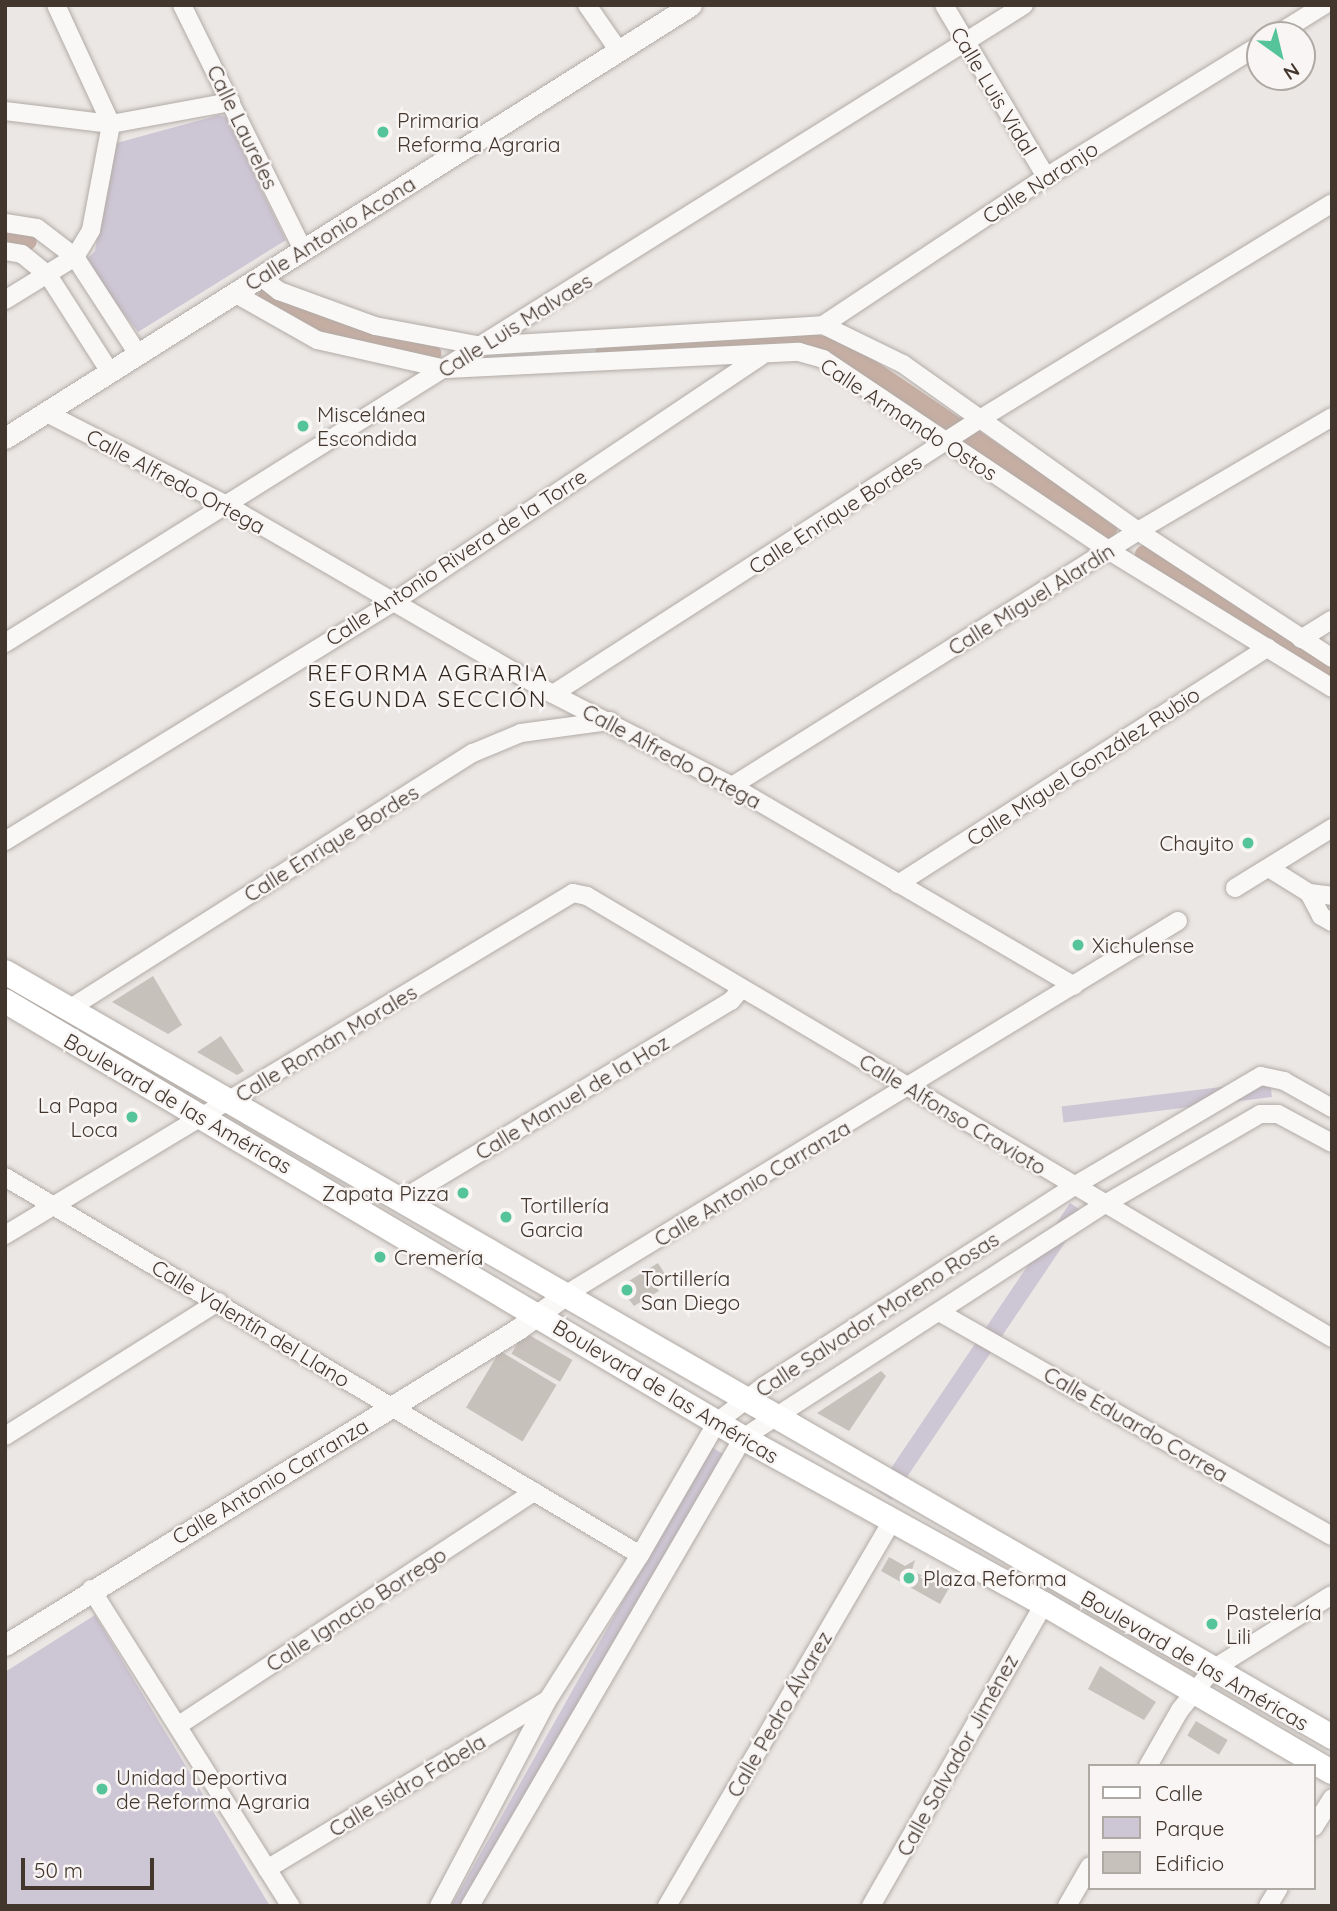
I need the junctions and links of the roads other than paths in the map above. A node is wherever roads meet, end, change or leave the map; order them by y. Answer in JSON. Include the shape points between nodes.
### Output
{"nodes":[{"id":1,"x":56,"y":5,"type":"edge"},
{"id":2,"x":182,"y":5,"type":"edge"},
{"id":3,"x":587,"y":5,"type":"edge"},
{"id":4,"x":691,"y":5,"type":"edge"},
{"id":5,"x":944,"y":5,"type":"edge"},
{"id":6,"x":1024,"y":5,"type":"edge"},
{"id":7,"x":1324,"y":5,"type":"edge"},
{"id":8,"x":1298,"y":21,"type":"edge"},
{"id":9,"x":964,"y":43,"type":"junction"},
{"id":10,"x":619,"y":51,"type":"junction"},
{"id":11,"x":1246,"y":54,"type":"edge"},
{"id":12,"x":231,"y":102,"type":"junction"},
{"id":13,"x":5,"y":111,"type":"edge"},
{"id":14,"x":111,"y":124,"type":"junction"},
{"id":15,"x":1045,"y":177,"type":"junction"},
{"id":16,"x":1332,"y":204,"type":"edge"},
{"id":17,"x":5,"y":223,"type":"edge"},
{"id":18,"x":303,"y":250,"type":"junction"},
{"id":19,"x":5,"y":251,"type":"edge"},
{"id":20,"x":75,"y":257,"type":"junction"},
{"id":21,"x":48,"y":275,"type":"junction"},
{"id":22,"x":261,"y":277,"type":"junction"},
{"id":23,"x":234,"y":293,"type":"junction"},
{"id":24,"x":5,"y":300,"type":"edge"},
{"id":25,"x":823,"y":325,"type":"junction"},
{"id":26,"x":550,"y":342,"type":"junction"},
{"id":27,"x":482,"y":346,"type":"junction"},
{"id":28,"x":138,"y":354,"type":"junction"},
{"id":29,"x":761,"y":356,"type":"junction"},
{"id":30,"x":552,"y":364,"type":"junction"},
{"id":31,"x":446,"y":369,"type":"junction"},
{"id":32,"x":110,"y":372,"type":"junction"},
{"id":33,"x":45,"y":412,"type":"junction"},
{"id":34,"x":1332,"y":417,"type":"edge"},
{"id":35,"x":980,"y":419,"type":"junction"},
{"id":36,"x":5,"y":438,"type":"edge"},
{"id":37,"x":946,"y":443,"type":"junction"},
{"id":38,"x":223,"y":503,"type":"junction"},
{"id":39,"x":1138,"y":531,"type":"junction"},
{"id":40,"x":1108,"y":550,"type":"junction"},
{"id":41,"x":395,"y":601,"type":"junction"},
{"id":42,"x":1332,"y":620,"type":"edge"},
{"id":43,"x":1301,"y":639,"type":"junction"},
{"id":44,"x":5,"y":643,"type":"edge"},
{"id":45,"x":1268,"y":647,"type":"junction"},
{"id":46,"x":1332,"y":658,"type":"edge"},
{"id":47,"x":1332,"y":688,"type":"edge"},
{"id":48,"x":553,"y":694,"type":"junction"},
{"id":49,"x":610,"y":721,"type":"junction"},
{"id":50,"x":732,"y":786,"type":"junction"},
{"id":51,"x":1332,"y":828,"type":"edge"},
{"id":52,"x":5,"y":842,"type":"edge"},
{"id":53,"x":1269,"y":868,"type":"junction"},
{"id":54,"x":898,"y":884,"type":"junction"},
{"id":55,"x":1235,"y":888,"type":"dead end"},
{"id":56,"x":573,"y":893,"type":"joint"},
{"id":57,"x":1309,"y":893,"type":"junction"},
{"id":58,"x":1332,"y":897,"type":"edge"},
{"id":59,"x":1178,"y":921,"type":"dead end"},
{"id":60,"x":1332,"y":922,"type":"edge"},
{"id":61,"x":5,"y":972,"type":"edge"},
{"id":62,"x":1074,"y":986,"type":"junction"},
{"id":63,"x":741,"y":989,"type":"junction"},
{"id":64,"x":5,"y":1001,"type":"edge"},
{"id":65,"x":69,"y":1009,"type":"junction"},
{"id":66,"x":909,"y":1088,"type":"junction"},
{"id":67,"x":1304,"y":1092,"type":"junction"},
{"id":68,"x":231,"y":1101,"type":"junction"},
{"id":69,"x":1332,"y":1108,"type":"edge"},
{"id":70,"x":204,"y":1117,"type":"junction"},
{"id":71,"x":1291,"y":1120,"type":"junction"},
{"id":72,"x":1332,"y":1143,"type":"edge"},
{"id":73,"x":5,"y":1177,"type":"edge"},
{"id":74,"x":1074,"y":1186,"type":"junction"},
{"id":75,"x":399,"y":1201,"type":"junction"},
{"id":76,"x":1105,"y":1204,"type":"junction"},
{"id":77,"x":54,"y":1205,"type":"junction"},
{"id":78,"x":5,"y":1235,"type":"edge"},
{"id":79,"x":565,"y":1295,"type":"junction"},
{"id":80,"x":218,"y":1302,"type":"junction"},
{"id":81,"x":939,"y":1312,"type":"junction"},
{"id":82,"x":539,"y":1314,"type":"junction"},
{"id":83,"x":1332,"y":1338,"type":"edge"},
{"id":84,"x":743,"y":1401,"type":"junction"},
{"id":85,"x":390,"y":1408,"type":"junction"},
{"id":86,"x":771,"y":1417,"type":"junction"},
{"id":87,"x":717,"y":1422,"type":"junction"},
{"id":88,"x":5,"y":1436,"type":"edge"},
{"id":89,"x":743,"y":1438,"type":"junction"},
{"id":90,"x":534,"y":1492,"type":"junction"},
{"id":91,"x":891,"y":1522,"type":"junction"},
{"id":92,"x":1332,"y":1536,"type":"edge"},
{"id":93,"x":640,"y":1555,"type":"junction"},
{"id":94,"x":91,"y":1589,"type":"junction"},
{"id":95,"x":1332,"y":1595,"type":"edge"},
{"id":96,"x":1044,"y":1604,"type":"junction"},
{"id":97,"x":5,"y":1645,"type":"edge"},
{"id":98,"x":1213,"y":1669,"type":"junction"},
{"id":99,"x":1193,"y":1691,"type":"junction"},
{"id":100,"x":547,"y":1701,"type":"junction"},
{"id":101,"x":179,"y":1725,"type":"junction"},
{"id":102,"x":1332,"y":1737,"type":"edge"},
{"id":103,"x":1149,"y":1764,"type":"edge"},
{"id":104,"x":1332,"y":1772,"type":"edge"},
{"id":105,"x":1332,"y":1798,"type":"edge"},
{"id":106,"x":1316,"y":1825,"type":"edge"},
{"id":107,"x":267,"y":1869,"type":"junction"},
{"id":108,"x":1088,"y":1870,"type":"edge"},
{"id":109,"x":1278,"y":1890,"type":"edge"},
{"id":110,"x":292,"y":1906,"type":"edge"},
{"id":111,"x":439,"y":1906,"type":"edge"},
{"id":112,"x":470,"y":1906,"type":"edge"},
{"id":113,"x":667,"y":1906,"type":"edge"},
{"id":114,"x":871,"y":1906,"type":"edge"},
{"id":115,"x":1068,"y":1906,"type":"edge"},
{"id":116,"x":1268,"y":1906,"type":"edge"}],
"edges":[{"from":1,"to":14,"type":"street"},
{"from":2,"to":12,"type":"street","name":"Calle Laureles"},
{"from":3,"to":10,"type":"street"},
{"from":4,"to":10,"type":"street","name":"Calle Antonio Acona"},
{"from":5,"to":9,"type":"street","name":"Calle Luis Vidal"},
{"from":6,"to":9,"type":"street","name":"Calle Luis Malvaes"},
{"from":7,"to":8,"type":"street"},
{"from":9,"to":15,"type":"street","name":"Calle Luis Vidal"},
{"from":9,"to":27,"type":"street","name":"Calle Luis Malvaes"},
{"from":10,"to":18,"type":"street","name":"Calle Antonio Acona"},
{"from":11,"to":15,"type":"street","name":"Calle Naranjo"},
{"from":12,"to":14,"type":"street"},
{"from":12,"to":18,"type":"street","name":"Calle Laureles"},
{"from":13,"to":14,"type":"street"},
{"from":14,"to":20,"type":"street","via":[[91,230]]},
{"from":15,"to":25,"type":"street","name":"Calle Naranjo"},
{"from":16,"to":35,"type":"street","name":"Calle Enrique Bordes"},
{"from":17,"to":20,"type":"street","via":[[37,228]]},
{"from":18,"to":22,"type":"street","name":"Calle Antonio Acona"},
{"from":19,"to":21,"type":"street","via":[[22,254]]},
{"from":20,"to":21,"type":"street"},
{"from":20,"to":28,"type":"street"},
{"from":21,"to":24,"type":"street"},
{"from":21,"to":32,"type":"street"},
{"from":22,"to":23,"type":"street","name":"Calle Antonio Acona"},
{"from":22,"to":27,"type":"street","name":"Calle Armando Ostos","via":[[279,291],[375,326]]},
{"from":23,"to":28,"type":"street","name":"Calle Antonio Acona"},
{"from":23,"to":31,"type":"street","name":"Calle Armando Ostos","via":[[317,340]]},
{"from":25,"to":26,"type":"street","name":"Calle Armando Ostos"},
{"from":25,"to":35,"type":"street","name":"Calle Armando Ostos","via":[[903,364]]},
{"from":26,"to":27,"type":"street","name":"Calle Armando Ostos"},
{"from":26,"to":30,"type":"street"},
{"from":27,"to":31,"type":"street","name":"Calle Luis Malvaes"},
{"from":28,"to":32,"type":"street","name":"Calle Antonio Acona"},
{"from":29,"to":30,"type":"street","name":"Calle Armando Ostos"},
{"from":29,"to":37,"type":"street","name":"Calle Armando Ostos","via":[[799,352],[823,359]]},
{"from":29,"to":41,"type":"street","name":"Calle Antonio Rivera de la Torre"},
{"from":30,"to":31,"type":"street","name":"Calle Armando Ostos"},
{"from":31,"to":38,"type":"street","name":"Calle Luis Malvaes"},
{"from":32,"to":33,"type":"street","name":"Calle Antonio Acona"},
{"from":33,"to":36,"type":"street","name":"Calle Antonio Acona"},
{"from":33,"to":38,"type":"street","name":"Calle Alfredo Ortega"},
{"from":34,"to":39,"type":"street","name":"Calle Miguel Alardín"},
{"from":35,"to":37,"type":"street","name":"Calle Enrique Bordes"},
{"from":35,"to":39,"type":"street","name":"Calle Armando Ostos"},
{"from":37,"to":40,"type":"street","name":"Calle Armando Ostos"},
{"from":37,"to":48,"type":"street","name":"Calle Enrique Bordes"},
{"from":38,"to":41,"type":"street","name":"Calle Alfredo Ortega"},
{"from":38,"to":44,"type":"street","name":"Calle Luis Malvaes"},
{"from":39,"to":40,"type":"street","name":"Calle Miguel Alardín"},
{"from":39,"to":43,"type":"street","name":"Calle Armando Ostos"},
{"from":40,"to":45,"type":"street","name":"Calle Armando Ostos"},
{"from":40,"to":50,"type":"street","name":"Calle Miguel Alardín"},
{"from":41,"to":48,"type":"street","name":"Calle Alfredo Ortega"},
{"from":41,"to":52,"type":"street","name":"Calle Antonio Rivera de la Torre"},
{"from":42,"to":43,"type":"street"},
{"from":43,"to":46,"type":"street","name":"Calle Armando Ostos"},
{"from":45,"to":47,"type":"street","name":"Calle Armando Ostos"},
{"from":45,"to":54,"type":"street","name":"Calle Miguel González Rubio"},
{"from":48,"to":49,"type":"street","name":"Calle Alfredo Ortega"},
{"from":49,"to":50,"type":"street","name":"Calle Alfredo Ortega"},
{"from":49,"to":65,"type":"street","name":"Calle Enrique Bordes","via":[[521,733],[473,753]]},
{"from":50,"to":54,"type":"street","name":"Calle Alfredo Ortega"},
{"from":51,"to":53,"type":"street"},
{"from":53,"to":55,"type":"street"},
{"from":53,"to":57,"type":"street"},
{"from":54,"to":62,"type":"street","name":"Calle Alfredo Ortega"},
{"from":56,"to":63,"type":"street","name":"Calle Alfonso Cravioto","via":[[587,896]]},
{"from":56,"to":68,"type":"street","name":"Calle Román Morales"},
{"from":57,"to":58,"type":"street"},
{"from":57,"to":60,"type":"street","via":[[1321,916]]},
{"from":59,"to":62,"type":"street","name":"Calle Antonio Carranza"},
{"from":61,"to":65,"type":"main road","name":"Boulevard de las Américas"},
{"from":62,"to":66,"type":"street","name":"Calle Antonio Carranza"},
{"from":63,"to":66,"type":"street","name":"Calle Alfonso Cravioto"},
{"from":63,"to":75,"type":"street","name":"Calle Manuel de la Hoz","via":[[731,1001]]},
{"from":64,"to":70,"type":"main road","name":"Boulevard de las Américas"},
{"from":65,"to":68,"type":"main road","name":"Boulevard de las Américas"},
{"from":66,"to":74,"type":"street","name":"Calle Alfonso Cravioto"},
{"from":66,"to":79,"type":"street","name":"Calle Antonio Carranza"},
{"from":67,"to":69,"type":"street","name":"Calle Salvador Moreno Rosas"},
{"from":67,"to":71,"type":"street"},
{"from":67,"to":74,"type":"street","name":"Calle Salvador Moreno Rosas","via":[[1271,1075],[1261,1076]]},
{"from":68,"to":70,"type":"street","name":"Calle Román Morales"},
{"from":68,"to":75,"type":"main road","name":"Boulevard de las Américas"},
{"from":70,"to":77,"type":"street","name":"Calle Román Morales"},
{"from":70,"to":82,"type":"main road","name":"Boulevard de las Américas"},
{"from":71,"to":72,"type":"street","name":"Calle Salvador Moreno Rosas"},
{"from":71,"to":76,"type":"street","name":"Calle Salvador Moreno Rosas","via":[[1269,1112],[1260,1114]]},
{"from":73,"to":77,"type":"street","name":"Calle Valentín del Llano"},
{"from":74,"to":76,"type":"street","name":"Calle Alfonso Cravioto"},
{"from":74,"to":84,"type":"street","name":"Calle Salvador Moreno Rosas"},
{"from":75,"to":79,"type":"main road","name":"Boulevard de las Américas"},
{"from":76,"to":81,"type":"street","name":"Calle Salvador Moreno Rosas"},
{"from":76,"to":83,"type":"street","name":"Calle Alfonso Cravioto"},
{"from":77,"to":78,"type":"street","name":"Calle Román Morales"},
{"from":77,"to":80,"type":"street","name":"Calle Valentín del Llano"},
{"from":79,"to":82,"type":"street","name":"Calle Antonio Carranza"},
{"from":79,"to":84,"type":"main road","name":"Boulevard de las Américas"},
{"from":80,"to":85,"type":"street","name":"Calle Valentín del Llano"},
{"from":80,"to":88,"type":"street"},
{"from":81,"to":86,"type":"street","name":"Calle Salvador Moreno Rosas"},
{"from":81,"to":92,"type":"street","name":"Calle Eduardo Correa"},
{"from":82,"to":85,"type":"street","name":"Calle Antonio Carranza"},
{"from":82,"to":87,"type":"main road","name":"Boulevard de las Américas"},
{"from":84,"to":86,"type":"main road","name":"Boulevard de las Américas"},
{"from":84,"to":87,"type":"street","name":"Calle Salvador Moreno Rosas"},
{"from":85,"to":90,"type":"street","name":"Calle Valentín del Llano"},
{"from":85,"to":94,"type":"street","name":"Calle Antonio Carranza"},
{"from":86,"to":89,"type":"street","name":"Calle Salvador Moreno Rosas"},
{"from":86,"to":98,"type":"main road","name":"Boulevard de las Américas"},
{"from":87,"to":89,"type":"main road","name":"Boulevard de las Américas"},
{"from":87,"to":93,"type":"street","name":"Calle Salvador Moreno Rosas"},
{"from":89,"to":91,"type":"main road","name":"Boulevard de las Américas"},
{"from":89,"to":112,"type":"street","name":"Calle Salvador Moreno Rosas"},
{"from":90,"to":93,"type":"street","name":"Calle Valentín del Llano"},
{"from":90,"to":101,"type":"street","name":"Calle Ignacio Borrego"},
{"from":91,"to":96,"type":"main road","name":"Boulevard de las Américas"},
{"from":91,"to":113,"type":"street","name":"Calle Pedro Álvarez"},
{"from":93,"to":100,"type":"street","name":"Calle Salvador Moreno Rosas"},
{"from":94,"to":97,"type":"street","name":"Calle Antonio Carranza"},
{"from":94,"to":101,"type":"street"},
{"from":95,"to":98,"type":"street"},
{"from":96,"to":99,"type":"main road","name":"Boulevard de las Américas"},
{"from":96,"to":114,"type":"street","name":"Calle Salvador Jiménez"},
{"from":98,"to":99,"type":"street"},
{"from":98,"to":102,"type":"main road","name":"Boulevard de las Américas"},
{"from":99,"to":103,"type":"street"},
{"from":99,"to":104,"type":"main road","name":"Boulevard de las Américas"},
{"from":100,"to":107,"type":"street","name":"Calle Isidro Fabela"},
{"from":100,"to":111,"type":"street","name":"Calle Salvador Moreno Rosas"},
{"from":101,"to":107,"type":"street"},
{"from":105,"to":106,"type":"street"},
{"from":107,"to":110,"type":"street"},
{"from":108,"to":115,"type":"street"},
{"from":109,"to":116,"type":"street"}]}
